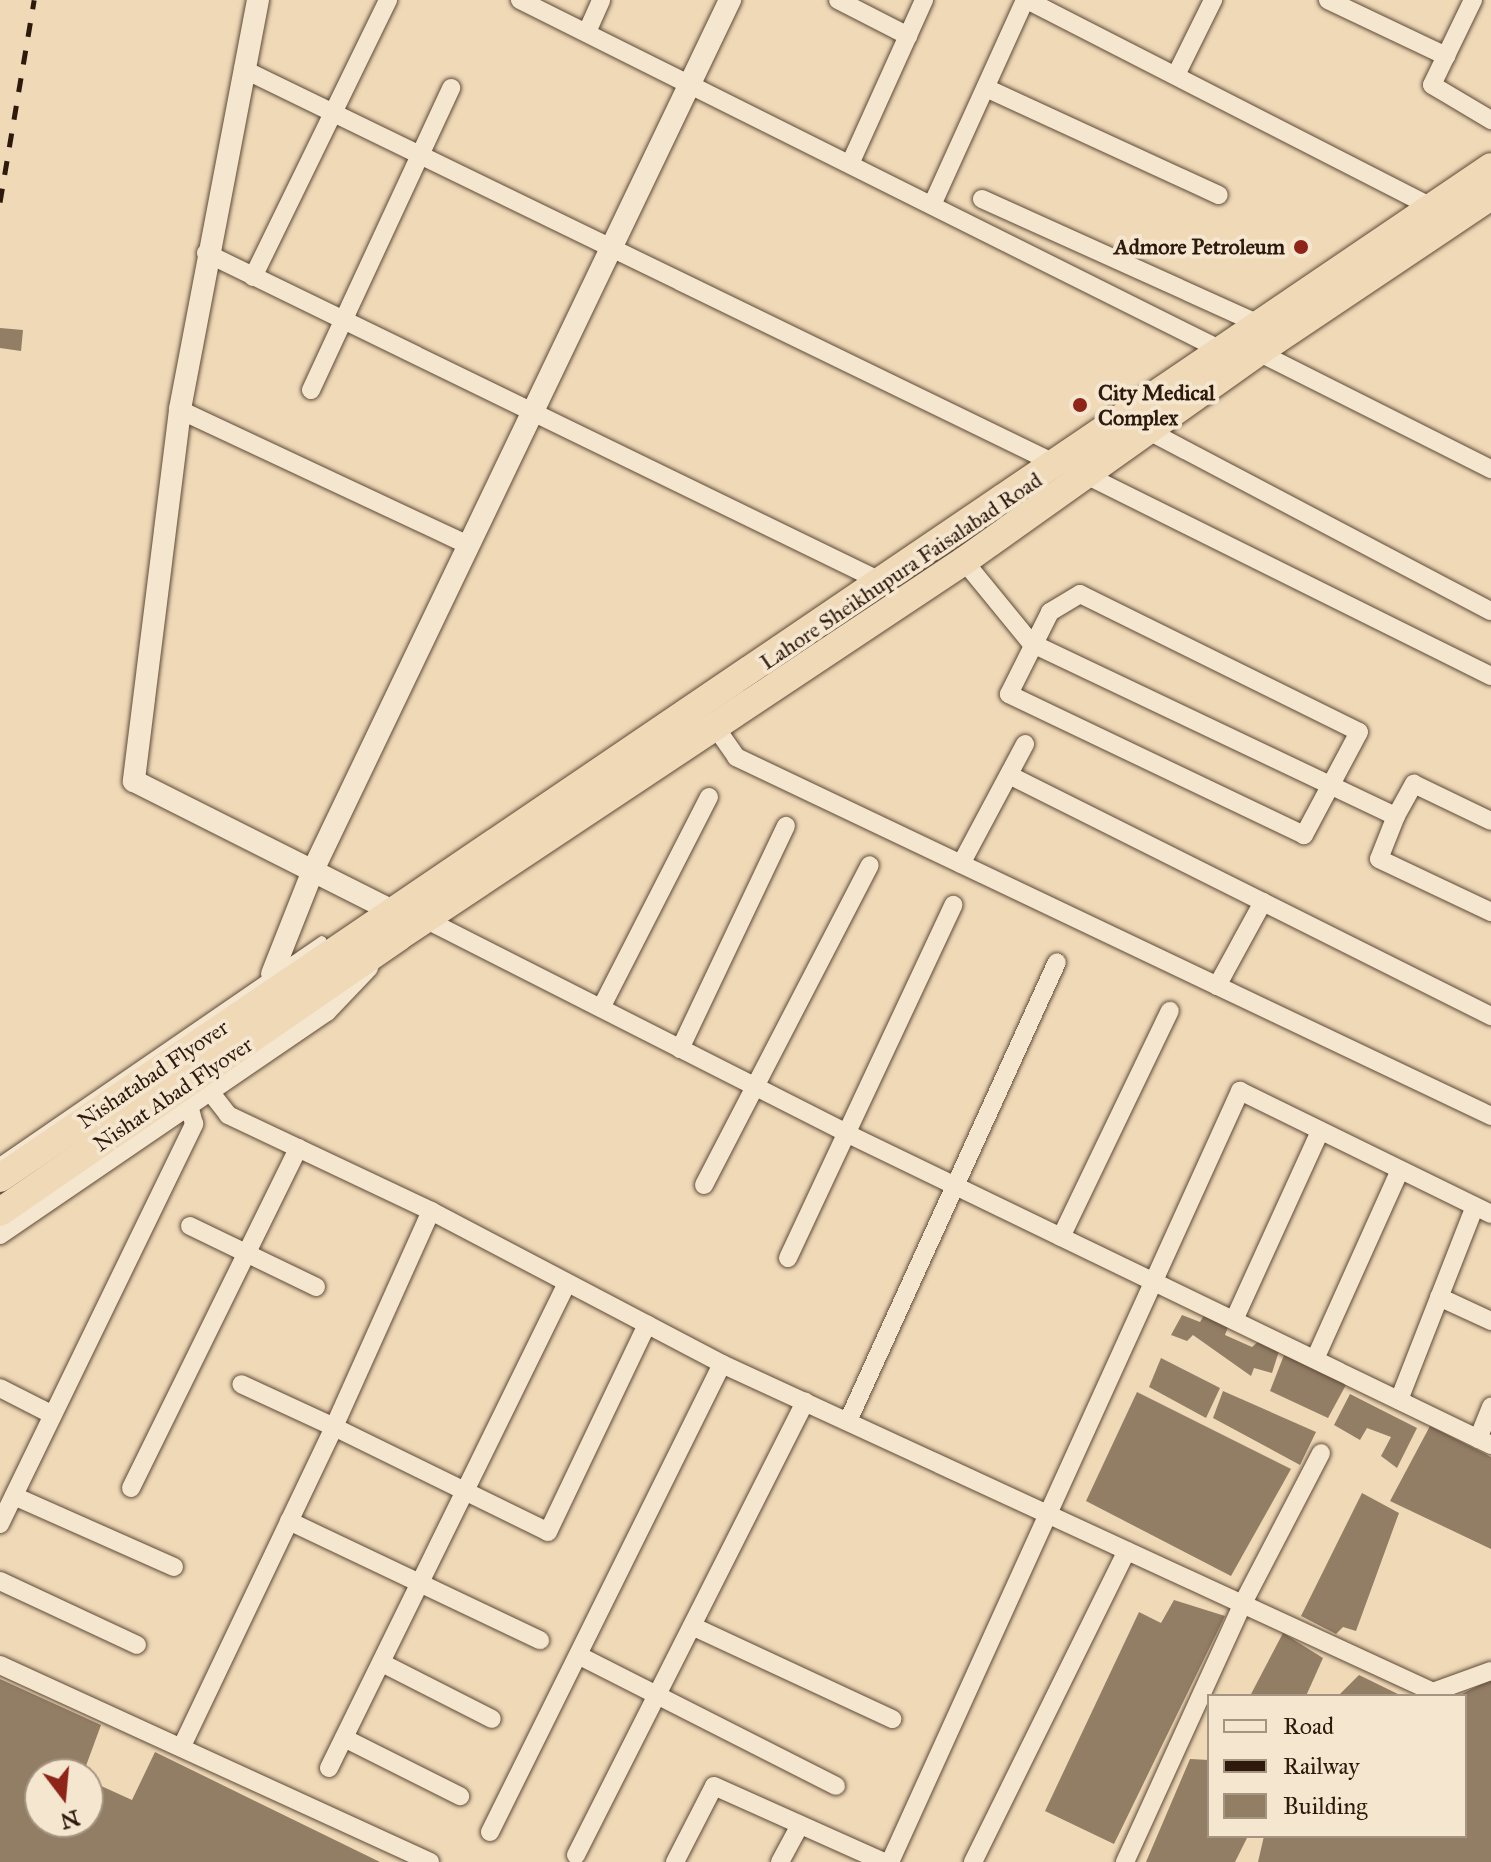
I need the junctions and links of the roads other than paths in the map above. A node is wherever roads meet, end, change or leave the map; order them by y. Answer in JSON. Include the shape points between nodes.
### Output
{"nodes":[{"id":1,"x":258,"y":0,"type":"edge"},
{"id":2,"x":388,"y":0,"type":"edge"},
{"id":3,"x":520,"y":0,"type":"edge"},
{"id":4,"x":601,"y":0,"type":"edge"},
{"id":5,"x":730,"y":0,"type":"edge"},
{"id":6,"x":838,"y":0,"type":"edge"},
{"id":7,"x":924,"y":0,"type":"edge"},
{"id":8,"x":1026,"y":0,"type":"edge"},
{"id":9,"x":1213,"y":0,"type":"edge"},
{"id":10,"x":1328,"y":0,"type":"edge"},
{"id":11,"x":1473,"y":0,"type":"edge"},
{"id":12,"x":587,"y":32,"type":"junction"},
{"id":13,"x":908,"y":36,"type":"junction"},
{"id":14,"x":1446,"y":56,"type":"junction"},
{"id":15,"x":243,"y":69,"type":"junction"},
{"id":16,"x":1176,"y":75,"type":"junction"},
{"id":17,"x":686,"y":85,"type":"junction"},
{"id":18,"x":451,"y":88,"type":"dead end"},
{"id":19,"x":986,"y":88,"type":"junction"},
{"id":20,"x":333,"y":113,"type":"junction"},
{"id":21,"x":1491,"y":120,"type":"edge"},
{"id":22,"x":420,"y":155,"type":"junction"},
{"id":23,"x":850,"y":164,"type":"junction"},
{"id":24,"x":1491,"y":167,"type":"edge"},
{"id":25,"x":1219,"y":195,"type":"dead end"},
{"id":26,"x":1491,"y":196,"type":"edge"},
{"id":27,"x":982,"y":199,"type":"dead end"},
{"id":28,"x":932,"y":205,"type":"junction"},
{"id":29,"x":1433,"y":208,"type":"junction"},
{"id":30,"x":613,"y":248,"type":"junction"},
{"id":31,"x":206,"y":253,"type":"junction"},
{"id":32,"x":253,"y":277,"type":"junction"},
{"id":33,"x":344,"y":320,"type":"junction"},
{"id":34,"x":1259,"y":339,"type":"junction"},
{"id":35,"x":1223,"y":351,"type":"junction"},
{"id":36,"x":311,"y":390,"type":"dead end"},
{"id":37,"x":180,"y":410,"type":"junction"},
{"id":38,"x":536,"y":410,"type":"junction"},
{"id":39,"x":1149,"y":431,"type":"junction"},
{"id":40,"x":1491,"y":469,"type":"edge"},
{"id":41,"x":1071,"y":470,"type":"junction"},
{"id":42,"x":470,"y":546,"type":"junction"},
{"id":43,"x":964,"y":561,"type":"junction"},
{"id":44,"x":884,"y":583,"type":"junction"},
{"id":45,"x":1491,"y":611,"type":"edge"},
{"id":46,"x":1031,"y":643,"type":"junction"},
{"id":47,"x":1491,"y":676,"type":"edge"},
{"id":48,"x":714,"y":725,"type":"junction"},
{"id":49,"x":1025,"y":744,"type":"dead end"},
{"id":50,"x":1011,"y":776,"type":"junction"},
{"id":51,"x":1333,"y":783,"type":"junction"},
{"id":52,"x":709,"y":797,"type":"dead end"},
{"id":53,"x":1396,"y":816,"type":"junction"},
{"id":54,"x":1491,"y":821,"type":"edge"},
{"id":55,"x":786,"y":826,"type":"dead end"},
{"id":56,"x":961,"y":864,"type":"junction"},
{"id":57,"x":870,"y":865,"type":"dead end"},
{"id":58,"x":314,"y":868,"type":"junction"},
{"id":59,"x":1263,"y":902,"type":"junction"},
{"id":60,"x":953,"y":905,"type":"dead end"},
{"id":61,"x":1491,"y":912,"type":"edge"},
{"id":62,"x":425,"y":919,"type":"junction"},
{"id":63,"x":395,"y":924,"type":"junction"},
{"id":64,"x":321,"y":940,"type":"dead end"},
{"id":65,"x":1057,"y":962,"type":"dead end"},
{"id":66,"x":306,"y":968,"type":"joint"},
{"id":67,"x":272,"y":974,"type":"junction"},
{"id":68,"x":346,"y":977,"type":"joint"},
{"id":69,"x":1217,"y":986,"type":"junction"},
{"id":70,"x":601,"y":1008,"type":"junction"},
{"id":71,"x":1170,"y":1011,"type":"dead end"},
{"id":72,"x":1491,"y":1016,"type":"edge"},
{"id":73,"x":680,"y":1049,"type":"junction"},
{"id":74,"x":208,"y":1089,"type":"junction"},
{"id":75,"x":759,"y":1089,"type":"junction"},
{"id":76,"x":189,"y":1105,"type":"junction"},
{"id":77,"x":1491,"y":1116,"type":"edge"},
{"id":78,"x":1320,"y":1131,"type":"junction"},
{"id":79,"x":848,"y":1134,"type":"junction"},
{"id":80,"x":298,"y":1148,"type":"junction"},
{"id":81,"x":0,"y":1161,"type":"edge"},
{"id":82,"x":1400,"y":1170,"type":"junction"},
{"id":83,"x":0,"y":1178,"type":"edge"},
{"id":84,"x":704,"y":1185,"type":"dead end"},
{"id":85,"x":955,"y":1187,"type":"junction"},
{"id":86,"x":1483,"y":1210,"type":"edge"},
{"id":87,"x":431,"y":1211,"type":"junction"},
{"id":88,"x":0,"y":1212,"type":"edge"},
{"id":89,"x":190,"y":1226,"type":"dead end"},
{"id":90,"x":0,"y":1235,"type":"edge"},
{"id":91,"x":1061,"y":1237,"type":"junction"},
{"id":92,"x":247,"y":1254,"type":"junction"},
{"id":93,"x":788,"y":1258,"type":"dead end"},
{"id":94,"x":1155,"y":1282,"type":"junction"},
{"id":95,"x":566,"y":1285,"type":"junction"},
{"id":96,"x":316,"y":1287,"type":"dead end"},
{"id":97,"x":1439,"y":1297,"type":"junction"},
{"id":98,"x":1234,"y":1320,"type":"junction"},
{"id":99,"x":1491,"y":1321,"type":"edge"},
{"id":100,"x":647,"y":1324,"type":"junction"},
{"id":101,"x":1315,"y":1359,"type":"junction"},
{"id":102,"x":722,"y":1364,"type":"junction"},
{"id":103,"x":241,"y":1384,"type":"dead end"},
{"id":104,"x":0,"y":1388,"type":"edge"},
{"id":105,"x":1399,"y":1400,"type":"junction"},
{"id":106,"x":805,"y":1402,"type":"junction"},
{"id":107,"x":1491,"y":1407,"type":"edge"},
{"id":108,"x":53,"y":1415,"type":"junction"},
{"id":109,"x":848,"y":1421,"type":"junction"},
{"id":110,"x":334,"y":1427,"type":"junction"},
{"id":111,"x":1484,"y":1442,"type":"edge"},
{"id":112,"x":1321,"y":1453,"type":"dead end"},
{"id":113,"x":131,"y":1488,"type":"dead end"},
{"id":114,"x":467,"y":1492,"type":"junction"},
{"id":115,"x":14,"y":1496,"type":"junction"},
{"id":116,"x":1049,"y":1512,"type":"junction"},
{"id":117,"x":289,"y":1521,"type":"junction"},
{"id":118,"x":0,"y":1524,"type":"edge"},
{"id":119,"x":1127,"y":1551,"type":"junction"},
{"id":120,"x":174,"y":1567,"type":"dead end"},
{"id":121,"x":0,"y":1581,"type":"edge"},
{"id":122,"x":421,"y":1584,"type":"junction"},
{"id":123,"x":1243,"y":1603,"type":"junction"},
{"id":124,"x":692,"y":1626,"type":"junction"},
{"id":125,"x":540,"y":1640,"type":"dead end"},
{"id":126,"x":137,"y":1645,"type":"dead end"},
{"id":127,"x":580,"y":1656,"type":"junction"},
{"id":128,"x":382,"y":1663,"type":"junction"},
{"id":129,"x":0,"y":1665,"type":"edge"},
{"id":130,"x":1491,"y":1671,"type":"edge"},
{"id":131,"x":657,"y":1695,"type":"junction"},
{"id":132,"x":492,"y":1719,"type":"dead end"},
{"id":133,"x":892,"y":1719,"type":"dead end"},
{"id":134,"x":344,"y":1738,"type":"junction"},
{"id":135,"x":182,"y":1746,"type":"junction"},
{"id":136,"x":329,"y":1768,"type":"dead end"},
{"id":137,"x":836,"y":1786,"type":"dead end"},
{"id":138,"x":460,"y":1796,"type":"dead end"},
{"id":139,"x":800,"y":1825,"type":"junction"},
{"id":140,"x":490,"y":1832,"type":"dead end"},
{"id":141,"x":576,"y":1855,"type":"dead end"},
{"id":142,"x":430,"y":1862,"type":"edge"},
{"id":143,"x":675,"y":1862,"type":"edge"},
{"id":144,"x":780,"y":1862,"type":"edge"},
{"id":145,"x":884,"y":1862,"type":"edge"},
{"id":146,"x":890,"y":1862,"type":"edge"},
{"id":147,"x":973,"y":1862,"type":"edge"},
{"id":148,"x":1125,"y":1862,"type":"edge"}],
"edges":[{"from":1,"to":15,"type":"street"},
{"from":2,"to":20,"type":"street"},
{"from":3,"to":12,"type":"street"},
{"from":4,"to":12,"type":"street"},
{"from":5,"to":17,"type":"street"},
{"from":6,"to":13,"type":"street"},
{"from":7,"to":13,"type":"street"},
{"from":8,"to":16,"type":"street"},
{"from":8,"to":19,"type":"street"},
{"from":9,"to":16,"type":"street"},
{"from":10,"to":14,"type":"street"},
{"from":11,"to":14,"type":"street"},
{"from":12,"to":17,"type":"street"},
{"from":13,"to":23,"type":"street"},
{"from":14,"to":21,"type":"street","via":[[1432,85]]},
{"from":15,"to":20,"type":"street"},
{"from":15,"to":31,"type":"street"},
{"from":16,"to":29,"type":"street"},
{"from":17,"to":23,"type":"street"},
{"from":17,"to":30,"type":"street"},
{"from":18,"to":22,"type":"street"},
{"from":19,"to":25,"type":"street"},
{"from":19,"to":28,"type":"street"},
{"from":20,"to":22,"type":"street"},
{"from":20,"to":32,"type":"street"},
{"from":22,"to":30,"type":"street"},
{"from":22,"to":33,"type":"street"},
{"from":23,"to":28,"type":"street"},
{"from":24,"to":29,"type":"highway","name":"Lahore Sheikhupura Faisalabad Road"},
{"from":26,"to":34,"type":"highway","name":"Lahore Sheikhupura Faisalabad Road"},
{"from":27,"to":34,"type":"street"},
{"from":28,"to":35,"type":"street"},
{"from":29,"to":34,"type":"highway","name":"Lahore Sheikhupura Faisalabad Road"},
{"from":30,"to":38,"type":"street"},
{"from":30,"to":41,"type":"street"},
{"from":31,"to":32,"type":"street"},
{"from":31,"to":37,"type":"street"},
{"from":32,"to":33,"type":"street"},
{"from":33,"to":36,"type":"street"},
{"from":33,"to":38,"type":"street"},
{"from":34,"to":35,"type":"highway","name":"Lahore Sheikhupura Faisalabad Road"},
{"from":34,"to":39,"type":"highway","name":"Lahore Sheikhupura Faisalabad Road"},
{"from":34,"to":40,"type":"street"},
{"from":35,"to":41,"type":"highway","name":"Lahore Sheikhupura Faisalabad Road"},
{"from":37,"to":42,"type":"street"},
{"from":37,"to":58,"type":"street","via":[[134,781]]},
{"from":38,"to":42,"type":"street"},
{"from":38,"to":44,"type":"street"},
{"from":39,"to":41,"type":"highway","name":"Lahore Sheikhupura Faisalabad Road"},
{"from":39,"to":45,"type":"street"},
{"from":41,"to":43,"type":"highway","name":"Lahore Sheikhupura Faisalabad Road"},
{"from":41,"to":44,"type":"highway","name":"Lahore Sheikhupura Faisalabad Road"},
{"from":41,"to":47,"type":"street"},
{"from":42,"to":58,"type":"street"},
{"from":43,"to":46,"type":"street"},
{"from":43,"to":48,"type":"highway","name":"Lahore Sheikhupura Faisalabad Road"},
{"from":44,"to":63,"type":"highway","name":"Lahore Sheikhupura Faisalabad Road"},
{"from":46,"to":51,"type":"street"},
{"from":46,"to":51,"type":"street","via":[[1050,612],[1080,594],[1359,732]]},
{"from":46,"to":51,"type":"street","via":[[1009,694],[1304,835]]},
{"from":48,"to":56,"type":"street","via":[[736,757]]},
{"from":48,"to":62,"type":"highway","name":"Lahore Sheikhupura Faisalabad Road"},
{"from":49,"to":50,"type":"street"},
{"from":50,"to":56,"type":"street"},
{"from":50,"to":59,"type":"street"},
{"from":51,"to":53,"type":"street"},
{"from":52,"to":70,"type":"street"},
{"from":53,"to":54,"type":"street","via":[[1414,784]]},
{"from":53,"to":61,"type":"street","via":[[1379,859]]},
{"from":55,"to":73,"type":"street"},
{"from":56,"to":69,"type":"street"},
{"from":57,"to":75,"type":"street"},
{"from":58,"to":63,"type":"street"},
{"from":58,"to":67,"type":"street"},
{"from":59,"to":69,"type":"street"},
{"from":59,"to":72,"type":"street"},
{"from":60,"to":79,"type":"street"},
{"from":62,"to":63,"type":"highway","name":"Lahore Sheikhupura Faisalabad Road"},
{"from":62,"to":70,"type":"street"},
{"from":63,"to":66,"type":"highway","name":"Lahore Sheikhupura Faisalabad Road"},
{"from":63,"to":68,"type":"highway","name":"Lahore Sheikhupura Faisalabad Road"},
{"from":63,"to":74,"type":"street","via":[[327,1012]]},
{"from":64,"to":67,"type":"lane"},
{"from":65,"to":85,"type":"street"},
{"from":66,"to":83,"type":"highway","name":"Nishatabad Flyover"},
{"from":67,"to":81,"type":"lane"},
{"from":68,"to":88,"type":"highway","name":"Nishat Abad Flyover"},
{"from":69,"to":77,"type":"street"},
{"from":70,"to":73,"type":"street"},
{"from":71,"to":91,"type":"street"},
{"from":73,"to":75,"type":"street"},
{"from":74,"to":76,"type":"street"},
{"from":74,"to":80,"type":"street","via":[[228,1115]]},
{"from":75,"to":79,"type":"street"},
{"from":75,"to":84,"type":"street"},
{"from":76,"to":90,"type":"street"},
{"from":76,"to":108,"type":"street","via":[[194,1124]]},
{"from":78,"to":82,"type":"street"},
{"from":78,"to":94,"type":"street","via":[[1240,1091]]},
{"from":78,"to":98,"type":"street"},
{"from":79,"to":85,"type":"street"},
{"from":79,"to":93,"type":"street"},
{"from":80,"to":87,"type":"street"},
{"from":80,"to":92,"type":"street"},
{"from":82,"to":86,"type":"street"},
{"from":82,"to":101,"type":"street"},
{"from":85,"to":91,"type":"street"},
{"from":85,"to":109,"type":"street"},
{"from":86,"to":97,"type":"street"},
{"from":87,"to":95,"type":"street"},
{"from":87,"to":110,"type":"street"},
{"from":89,"to":92,"type":"street"},
{"from":91,"to":94,"type":"street"},
{"from":92,"to":96,"type":"street"},
{"from":92,"to":113,"type":"street"},
{"from":94,"to":98,"type":"street"},
{"from":94,"to":116,"type":"street"},
{"from":95,"to":100,"type":"street"},
{"from":95,"to":114,"type":"street"},
{"from":97,"to":99,"type":"street"},
{"from":97,"to":105,"type":"street"},
{"from":98,"to":101,"type":"street"},
{"from":100,"to":102,"type":"street"},
{"from":100,"to":114,"type":"street","via":[[548,1532]]},
{"from":101,"to":105,"type":"street"},
{"from":102,"to":106,"type":"street"},
{"from":102,"to":127,"type":"street"},
{"from":103,"to":110,"type":"street"},
{"from":104,"to":108,"type":"street"},
{"from":105,"to":111,"type":"street"},
{"from":106,"to":109,"type":"street"},
{"from":106,"to":124,"type":"street"},
{"from":107,"to":111,"type":"street"},
{"from":108,"to":115,"type":"street"},
{"from":109,"to":116,"type":"street"},
{"from":110,"to":114,"type":"street"},
{"from":110,"to":117,"type":"street"},
{"from":112,"to":123,"type":"street"},
{"from":114,"to":122,"type":"street"},
{"from":115,"to":118,"type":"street"},
{"from":115,"to":120,"type":"street"},
{"from":116,"to":119,"type":"street"},
{"from":116,"to":146,"type":"street"},
{"from":117,"to":122,"type":"street"},
{"from":117,"to":135,"type":"street"},
{"from":119,"to":123,"type":"street"},
{"from":119,"to":147,"type":"street"},
{"from":121,"to":126,"type":"street"},
{"from":122,"to":125,"type":"street"},
{"from":122,"to":128,"type":"street"},
{"from":123,"to":130,"type":"street","via":[[1433,1692]]},
{"from":123,"to":148,"type":"street"},
{"from":124,"to":131,"type":"street"},
{"from":124,"to":133,"type":"street"},
{"from":127,"to":131,"type":"street"},
{"from":127,"to":140,"type":"street"},
{"from":128,"to":132,"type":"street"},
{"from":128,"to":134,"type":"street"},
{"from":129,"to":135,"type":"street"},
{"from":131,"to":137,"type":"street"},
{"from":131,"to":141,"type":"street"},
{"from":134,"to":136,"type":"street"},
{"from":134,"to":138,"type":"street"},
{"from":135,"to":142,"type":"street"},
{"from":139,"to":143,"type":"street","via":[[714,1786]]},
{"from":139,"to":144,"type":"street"},
{"from":139,"to":145,"type":"street"}]}
